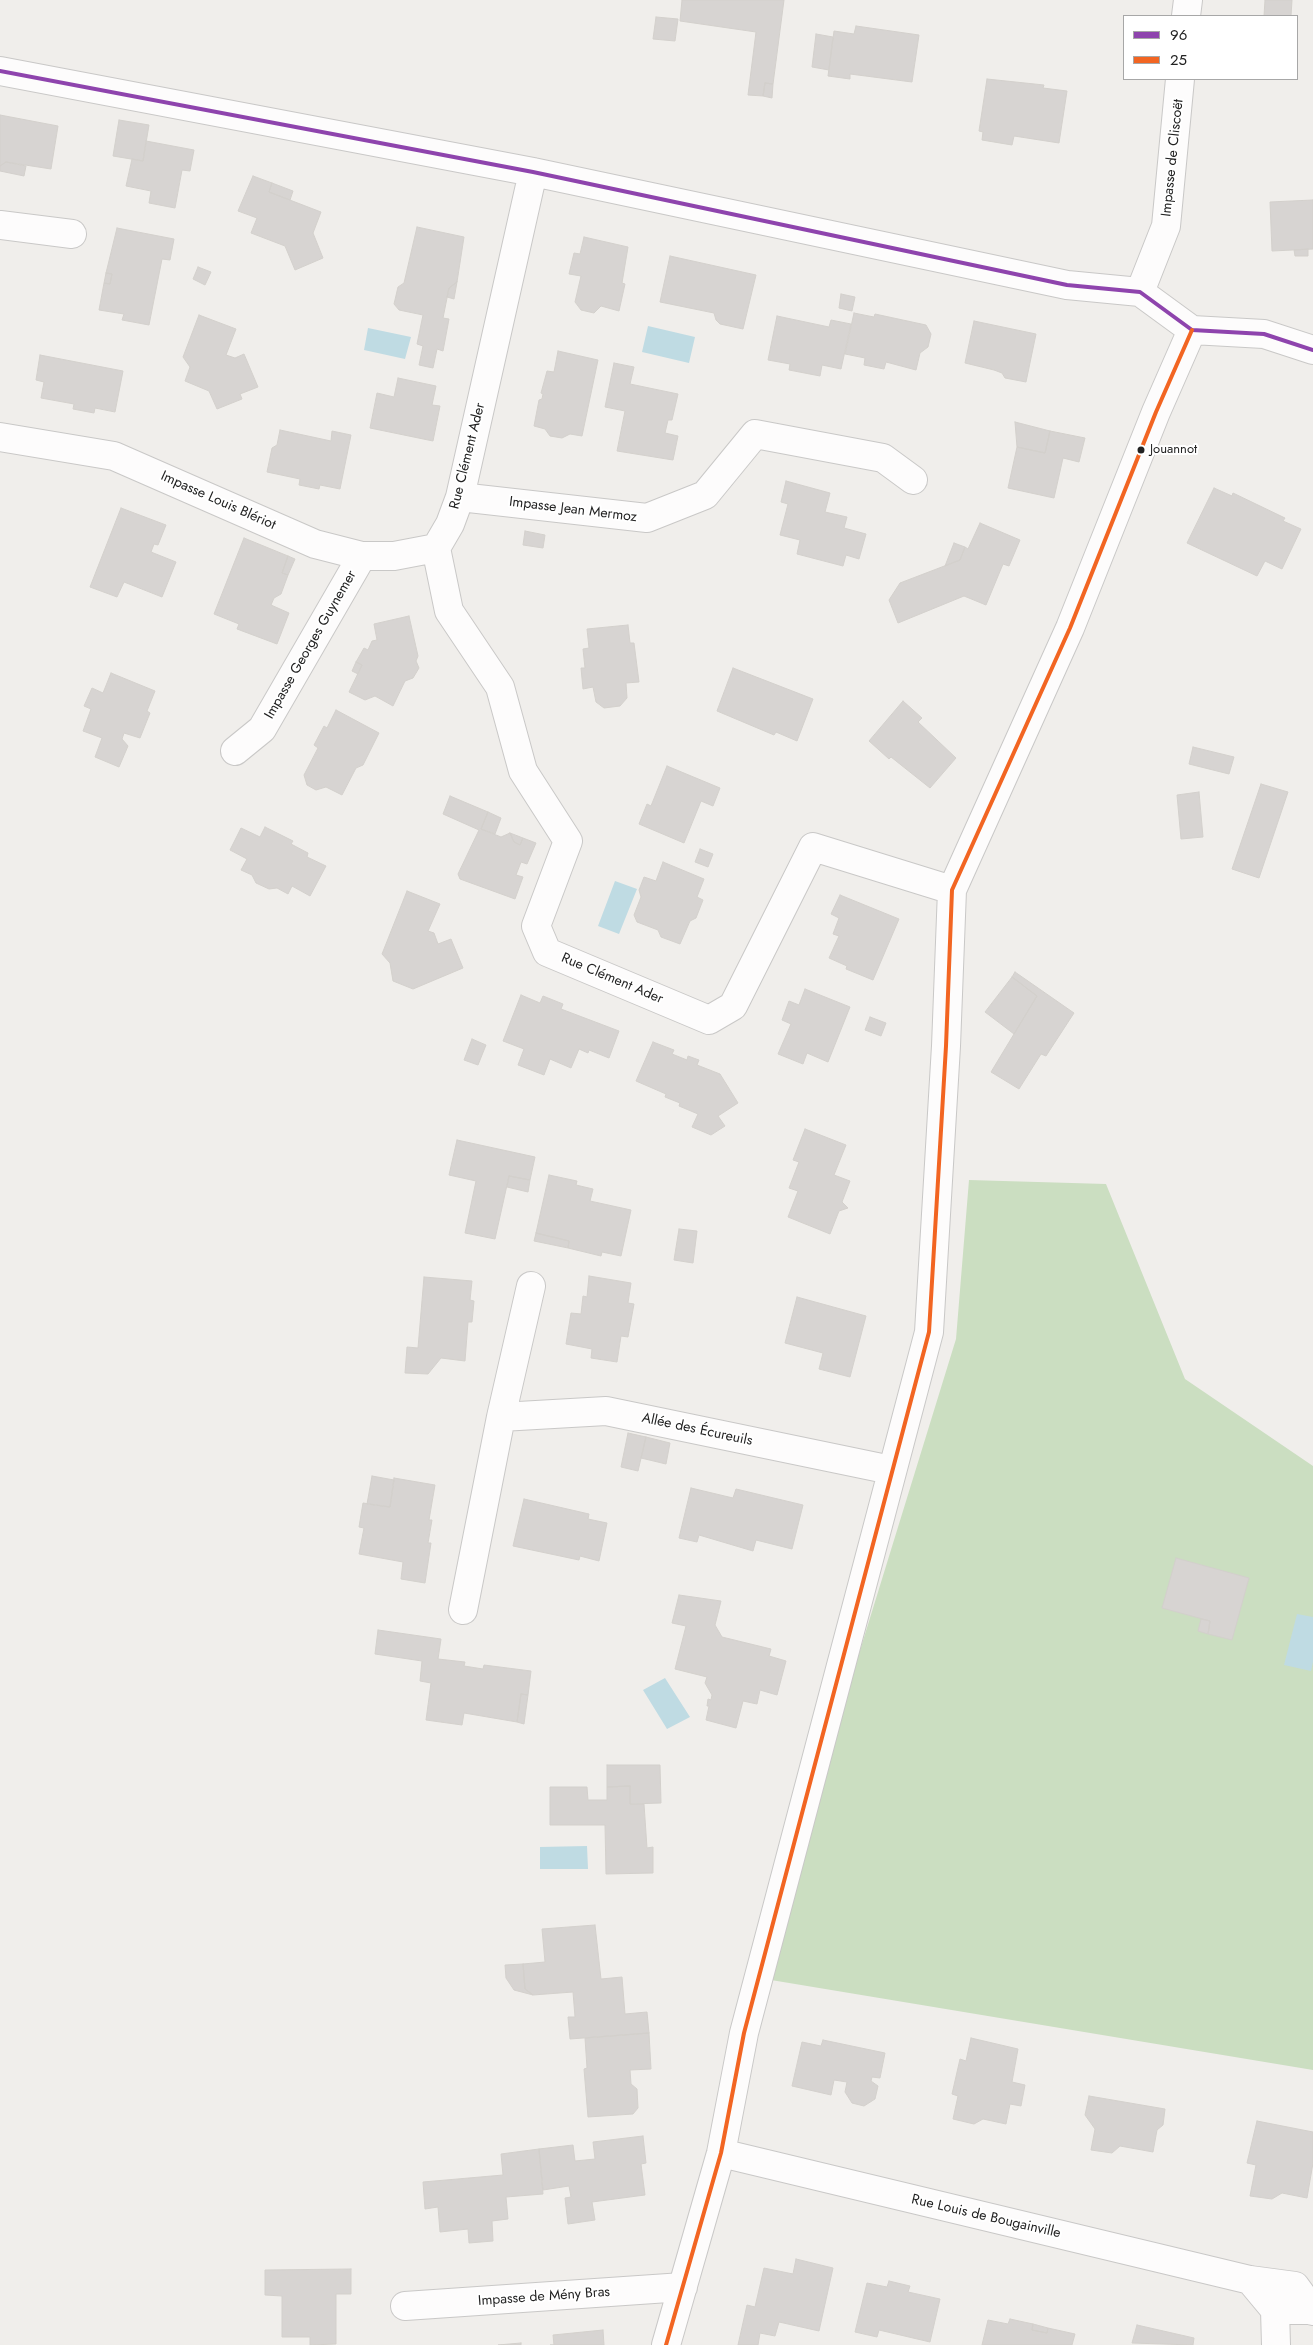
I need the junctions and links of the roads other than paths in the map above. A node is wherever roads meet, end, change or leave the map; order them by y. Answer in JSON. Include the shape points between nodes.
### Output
{"nodes":[{"id":1,"x":1188,"y":0,"type":"edge"},
{"id":2,"x":1186,"y":15,"type":"edge"},
{"id":3,"x":0,"y":71,"type":"edge"},
{"id":4,"x":1180,"y":80,"type":"edge"},
{"id":5,"x":533,"y":172,"type":"junction"},
{"id":6,"x":0,"y":224,"type":"edge"},
{"id":7,"x":72,"y":234,"type":"dead end"},
{"id":8,"x":1140,"y":292,"type":"junction"},
{"id":9,"x":1192,"y":330,"type":"junction"},
{"id":10,"x":1313,"y":350,"type":"edge"},
{"id":11,"x":0,"y":437,"type":"edge"},
{"id":12,"x":914,"y":480,"type":"dead end"},
{"id":13,"x":460,"y":497,"type":"junction"},
{"id":14,"x":436,"y":548,"type":"junction"},
{"id":15,"x":362,"y":556,"type":"junction"},
{"id":16,"x":235,"y":751,"type":"dead end"},
{"id":17,"x":952,"y":890,"type":"junction"},
{"id":18,"x":531,"y":1286,"type":"dead end"},
{"id":19,"x":501,"y":1418,"type":"junction"},
{"id":20,"x":891,"y":1470,"type":"junction"},
{"id":21,"x":463,"y":1610,"type":"dead end"},
{"id":22,"x":721,"y":2153,"type":"junction"},
{"id":23,"x":1250,"y":2280,"type":"junction"},
{"id":24,"x":683,"y":2288,"type":"junction"},
{"id":25,"x":405,"y":2306,"type":"dead end"},
{"id":26,"x":1275,"y":2310,"type":"junction"},
{"id":27,"x":1313,"y":2310,"type":"edge"},
{"id":28,"x":666,"y":2345,"type":"edge"},
{"id":29,"x":1276,"y":2345,"type":"edge"}],
"edges":[{"from":1,"to":2,"type":"street"},
{"from":3,"to":5,"type":"street"},
{"from":4,"to":8,"type":"street","name":"Impasse de Cliscoët","via":[[1166,226]]},
{"from":5,"to":8,"type":"street","via":[[1067,285]]},
{"from":5,"to":13,"type":"street","name":"Rue Clément Ader"},
{"from":6,"to":7,"type":"street"},
{"from":8,"to":9,"type":"street"},
{"from":9,"to":10,"type":"street","via":[[1264,334]]},
{"from":9,"to":17,"type":"street","via":[[1070,628]]},
{"from":11,"to":15,"type":"street","name":"Impasse Louis Blériot","via":[[114,456],[315,544]]},
{"from":12,"to":13,"type":"street","name":"Impasse Jean Mermoz","via":[[883,458],[755,434],[705,496],[647,518]]},
{"from":13,"to":14,"type":"street","name":"Rue Clément Ader"},
{"from":14,"to":15,"type":"street","name":"Impasse Louis Blériot","via":[[394,556]]},
{"from":14,"to":17,"type":"street","name":"Rue Clément Ader","via":[[449,610],[500,687],[524,772],[568,841],[536,926],[547,952],[709,1020],[733,1006],[813,848]]},
{"from":15,"to":16,"type":"street","name":"Impasse Georges Guynemer","via":[[262,729]]},
{"from":17,"to":20,"type":"street","via":[[929,1332]]},
{"from":18,"to":19,"type":"street"},
{"from":19,"to":20,"type":"street","name":"Allée des Écureuils","via":[[606,1411]]},
{"from":19,"to":21,"type":"street"},
{"from":20,"to":22,"type":"street","via":[[744,2033]]},
{"from":22,"to":23,"type":"street","name":"Rue Louis de Bougainville"},
{"from":22,"to":24,"type":"street"},
{"from":23,"to":26,"type":"street"},
{"from":23,"to":27,"type":"street","name":"Rue Louis de Bougainville","via":[[1295,2286]]},
{"from":24,"to":25,"type":"street","name":"Impasse de Mény Bras"},
{"from":24,"to":28,"type":"street"},
{"from":26,"to":27,"type":"street","name":"Rue Louis de Bougainville"},
{"from":26,"to":29,"type":"street"}]}
